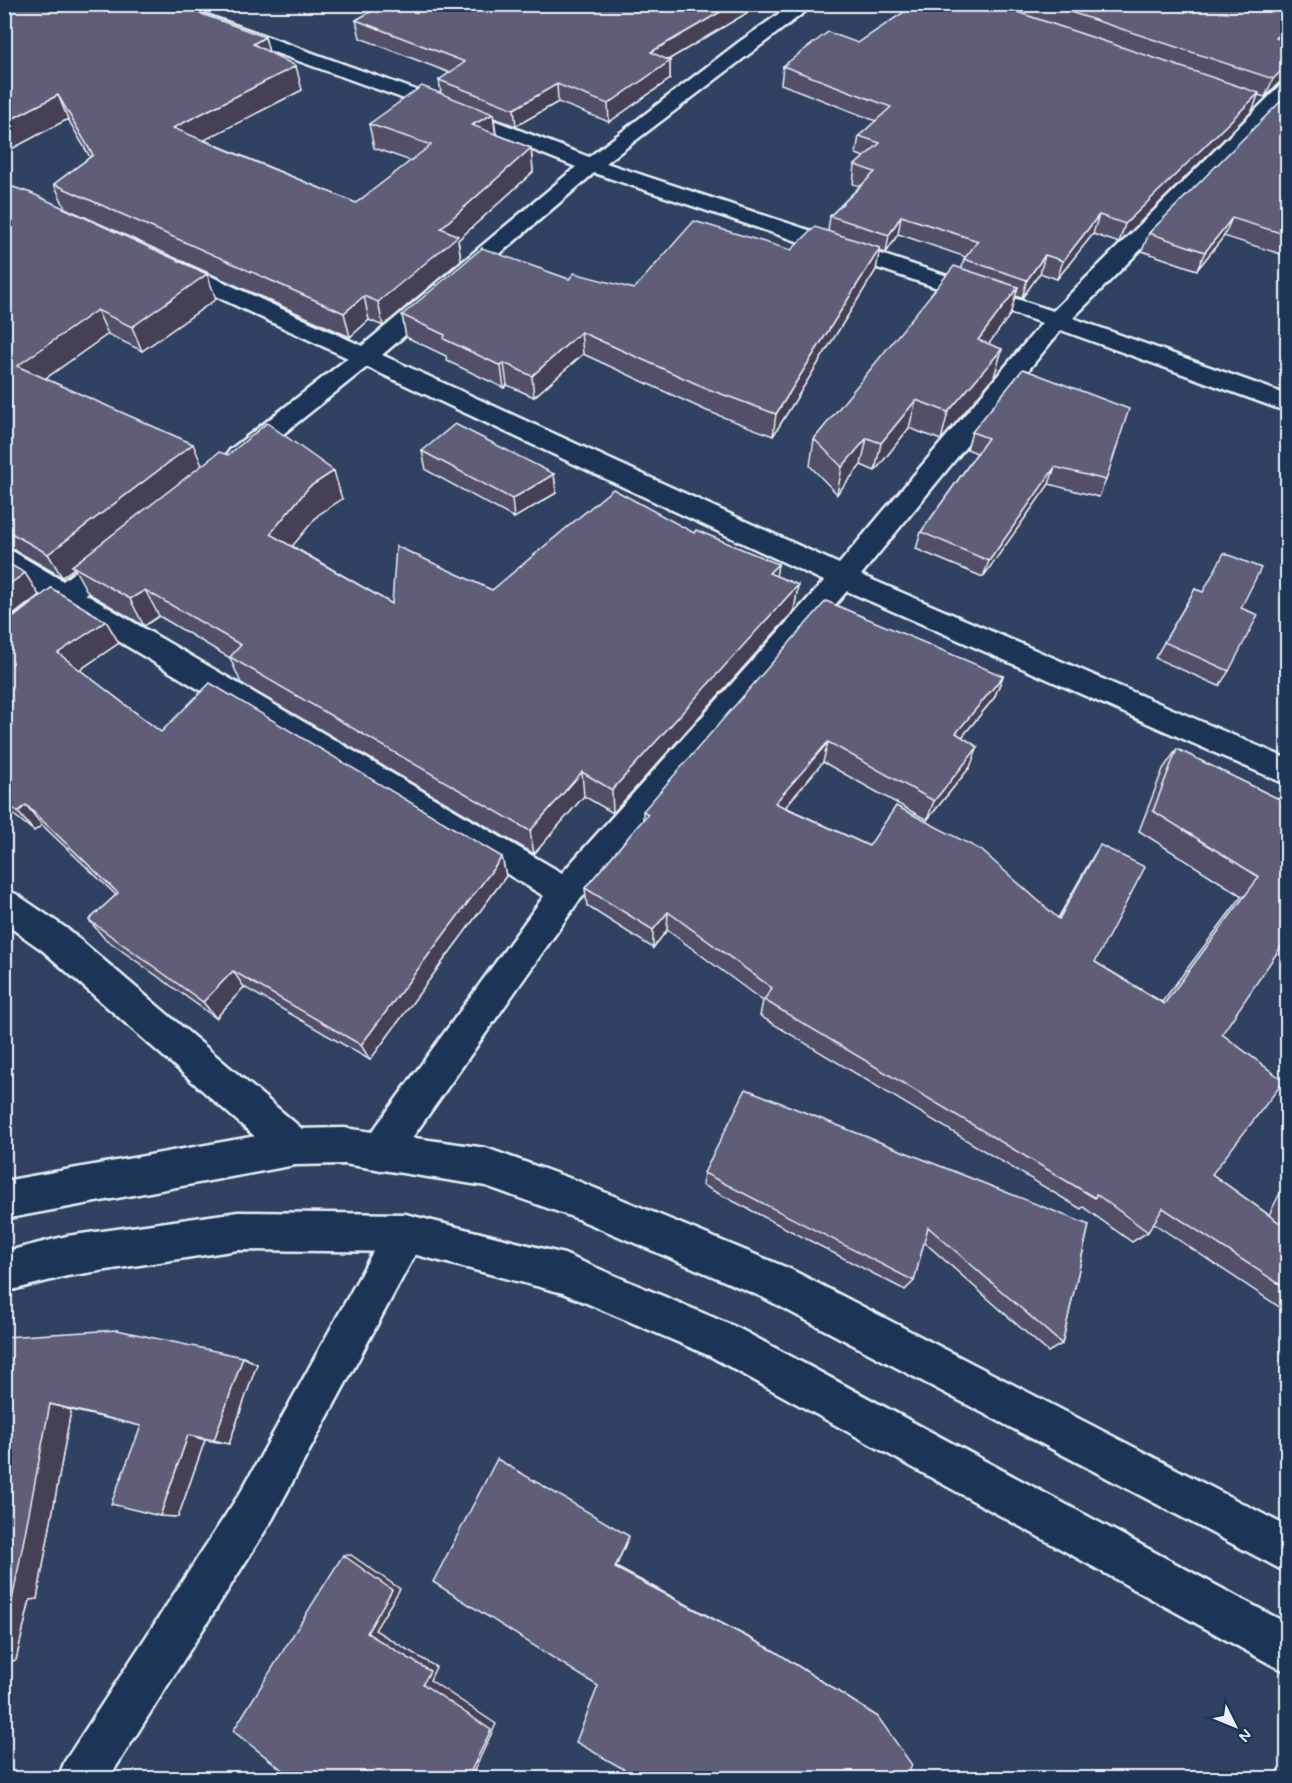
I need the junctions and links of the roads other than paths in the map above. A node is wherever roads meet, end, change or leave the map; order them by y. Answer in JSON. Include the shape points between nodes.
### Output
{"nodes":[{"id":1,"x":157,"y":4,"type":"edge"},
{"id":2,"x":806,"y":4,"type":"edge"},
{"id":3,"x":1273,"y":103,"type":"edge"},
{"id":4,"x":591,"y":165,"type":"junction"},
{"id":5,"x":153,"y":258,"type":"edge"},
{"id":6,"x":1057,"y":320,"type":"junction"},
{"id":7,"x":364,"y":357,"type":"junction"},
{"id":8,"x":1287,"y":404,"type":"edge"},
{"id":9,"x":224,"y":468,"type":"edge"},
{"id":10,"x":131,"y":542,"type":"edge"},
{"id":11,"x":4,"y":559,"type":"edge"},
{"id":12,"x":843,"y":578,"type":"junction"},
{"id":13,"x":66,"y":594,"type":"junction"},
{"id":14,"x":4,"y":641,"type":"edge"},
{"id":15,"x":1287,"y":773,"type":"edge"},
{"id":16,"x":566,"y":892,"type":"junction"},
{"id":17,"x":4,"y":904,"type":"edge"},
{"id":18,"x":295,"y":1147,"type":"junction"},
{"id":19,"x":380,"y":1152,"type":"junction"},
{"id":20,"x":4,"y":1200,"type":"edge"},
{"id":21,"x":405,"y":1233,"type":"junction"},
{"id":22,"x":4,"y":1272,"type":"edge"},
{"id":23,"x":1287,"y":1551,"type":"edge"},
{"id":24,"x":1287,"y":1648,"type":"edge"},
{"id":25,"x":82,"y":1779,"type":"edge"}],
"edges":[{"from":1,"to":4,"type":"street","via":[[406,93]]},
{"from":2,"to":4,"type":"street"},
{"from":3,"to":6,"type":"street"},
{"from":4,"to":6,"type":"street"},
{"from":4,"to":7,"type":"street"},
{"from":5,"to":7,"type":"street"},
{"from":6,"to":8,"type":"street"},
{"from":6,"to":12,"type":"street"},
{"from":7,"to":9,"type":"street"},
{"from":7,"to":12,"type":"street"},
{"from":10,"to":13,"type":"street"},
{"from":11,"to":13,"type":"street"},
{"from":12,"to":15,"type":"street"},
{"from":12,"to":16,"type":"street"},
{"from":13,"to":14,"type":"street"},
{"from":13,"to":16,"type":"street"},
{"from":16,"to":19,"type":"street"},
{"from":17,"to":18,"type":"street","via":[[54,939]]},
{"from":18,"to":19,"type":"street","via":[[344,1146]]},
{"from":18,"to":20,"type":"street"},
{"from":19,"to":23,"type":"street","via":[[486,1167],[580,1201],[776,1283]]},
{"from":21,"to":22,"type":"street","via":[[238,1231],[67,1256]]},
{"from":21,"to":24,"type":"street","via":[[564,1274],[724,1342]]},
{"from":21,"to":25,"type":"street","via":[[257,1505]]}]}
